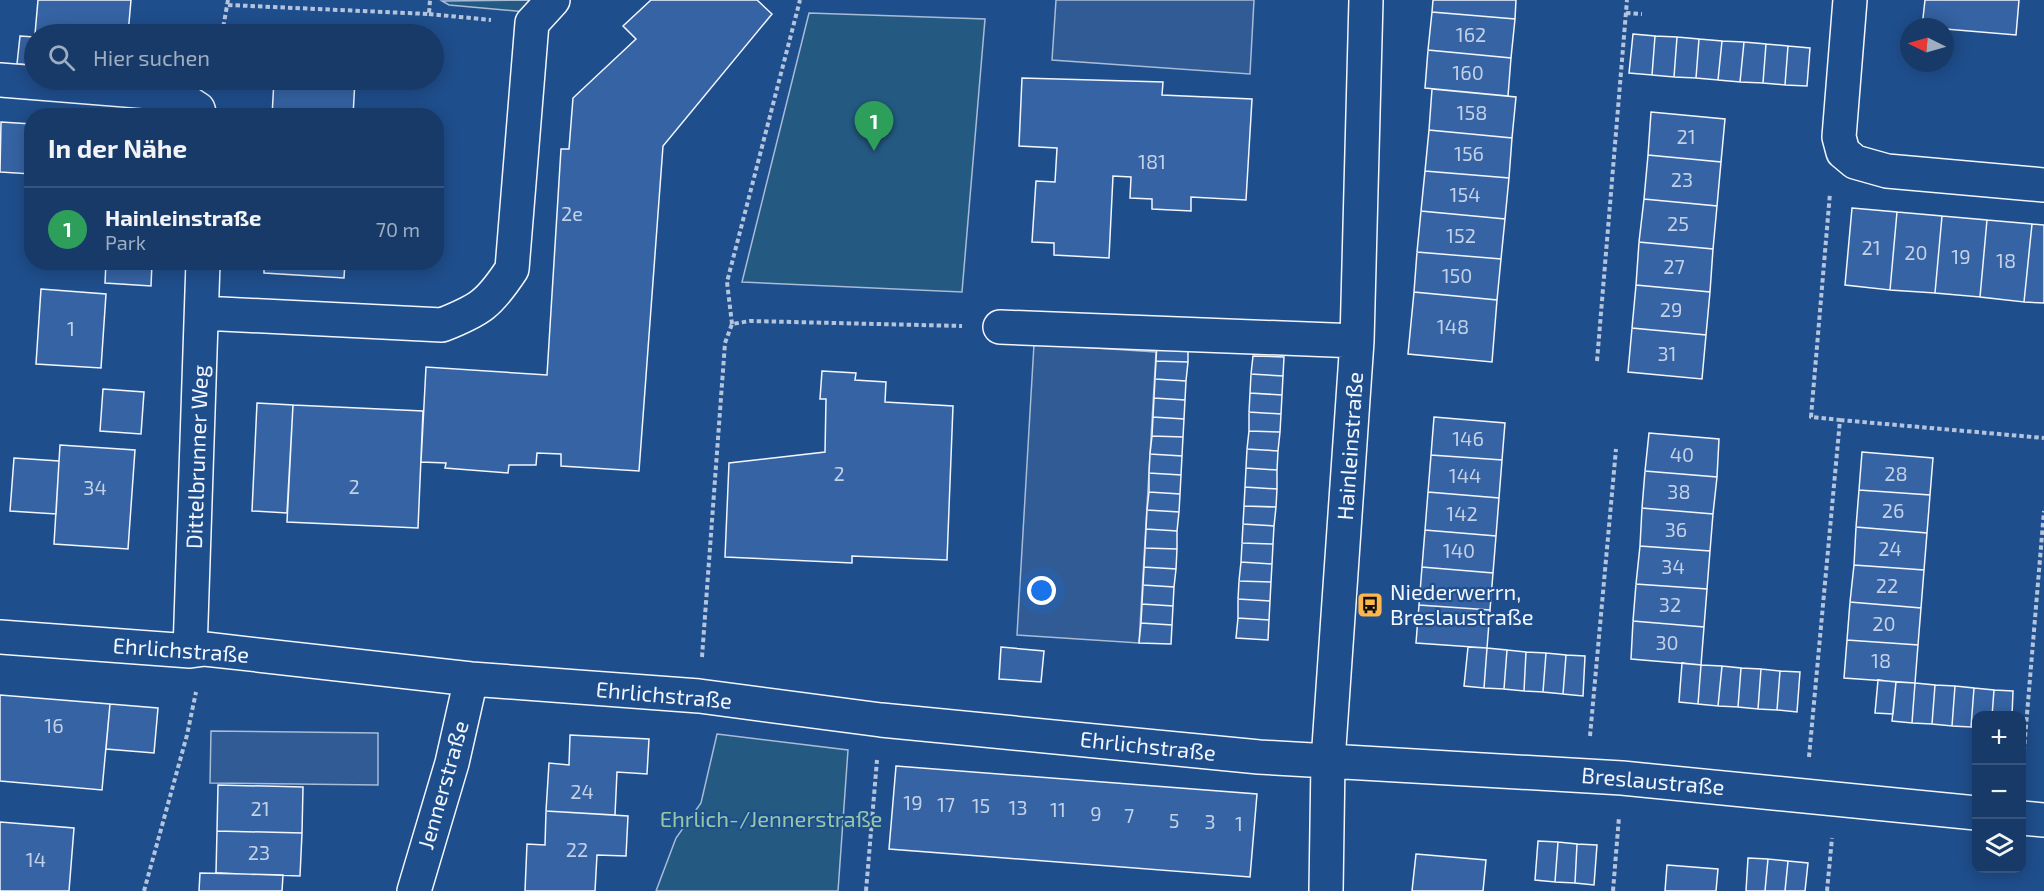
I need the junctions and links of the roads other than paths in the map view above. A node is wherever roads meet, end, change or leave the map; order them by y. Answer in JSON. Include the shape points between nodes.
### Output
{"nodes":[{"id":1,"x":1366,"y":0,"type":"edge"},
{"id":2,"x":1850,"y":0,"type":"edge"},
{"id":3,"x":543,"y":11,"type":"edge"},
{"id":4,"x":0,"y":80,"type":"edge"},
{"id":5,"x":24,"y":82,"type":"edge"},
{"id":6,"x":125,"y":90,"type":"edge"},
{"id":7,"x":196,"y":108,"type":"edge"},
{"id":8,"x":2044,"y":185,"type":"edge"},
{"id":9,"x":203,"y":270,"type":"edge"},
{"id":10,"x":202,"y":313,"type":"junction"},
{"id":11,"x":1000,"y":327,"type":"road end"},
{"id":12,"x":1357,"y":341,"type":"junction"},
{"id":13,"x":0,"y":637,"type":"edge"},
{"id":14,"x":197,"y":650,"type":"junction"},
{"id":15,"x":471,"y":679,"type":"junction"},
{"id":16,"x":1328,"y":761,"type":"junction"},
{"id":17,"x":1972,"y":812,"type":"edge"},
{"id":18,"x":2026,"y":818,"type":"edge"},
{"id":19,"x":2044,"y":820,"type":"edge"},
{"id":20,"x":414,"y":891,"type":"edge"},
{"id":21,"x":1326,"y":891,"type":"edge"}],
"edges":[{"from":1,"to":12,"type":"street","name":"Hainleinstraße"},
{"from":2,"to":8,"type":"street","via":[[1839,137],[1843,152],[1855,162],[1887,171]]},
{"from":3,"to":10,"type":"street","via":[[512,269],[496,293],[476,312],[442,325]]},
{"from":4,"to":5,"type":"street"},
{"from":6,"to":7,"type":"street","via":[[175,94]]},
{"from":9,"to":10,"type":"street","name":"Dittelbrunner Weg"},
{"from":10,"to":14,"type":"street","name":"Dittelbrunner Weg"},
{"from":11,"to":12,"type":"street"},
{"from":12,"to":16,"type":"street","name":"Hainleinstraße"},
{"from":13,"to":14,"type":"street","name":"Ehrlichstraße"},
{"from":14,"to":15,"type":"street","name":"Ehrlichstraße"},
{"from":15,"to":16,"type":"street","name":"Ehrlichstraße","via":[[699,696],[881,720]]},
{"from":15,"to":20,"type":"street","name":"Jennerstraße","via":[[452,763]]},
{"from":16,"to":17,"type":"street","name":"Breslaustraße","via":[[1587,775]]},
{"from":16,"to":21,"type":"street","name":"Hainleinstraße"},
{"from":18,"to":19,"type":"street"}]}
